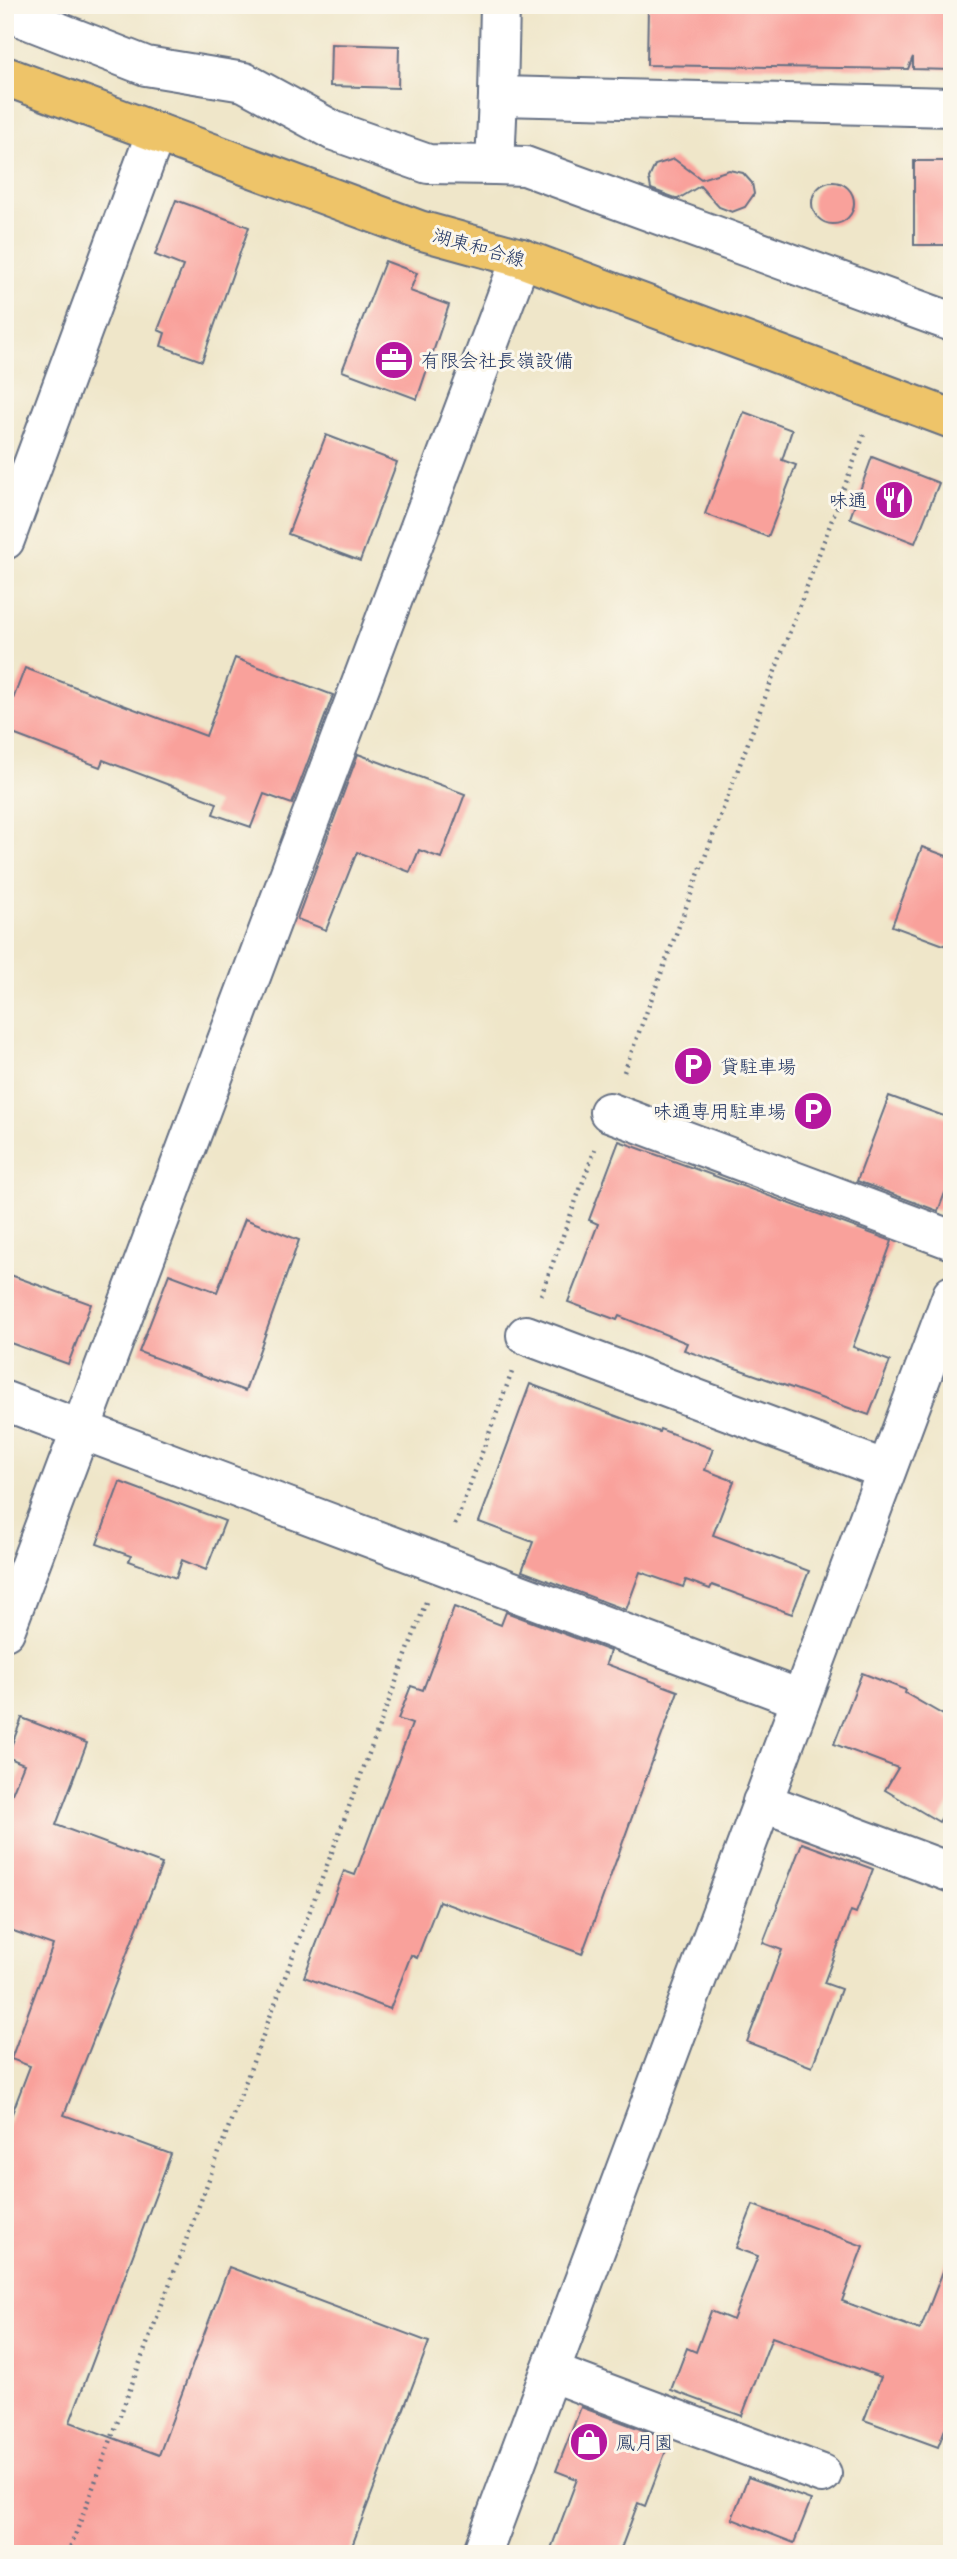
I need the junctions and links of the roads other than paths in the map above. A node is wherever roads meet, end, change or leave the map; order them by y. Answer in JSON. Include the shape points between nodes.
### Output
{"nodes":[{"id":1,"x":500,"y":5,"type":"edge"},
{"id":2,"x":5,"y":11,"type":"edge"},
{"id":3,"x":5,"y":76,"type":"edge"},
{"id":4,"x":498,"y":96,"type":"junction"},
{"id":5,"x":952,"y":107,"type":"edge"},
{"id":6,"x":156,"y":132,"type":"junction"},
{"id":7,"x":495,"y":165,"type":"junction"},
{"id":8,"x":521,"y":258,"type":"junction"},
{"id":9,"x":952,"y":321,"type":"edge"},
{"id":10,"x":952,"y":418,"type":"edge"},
{"id":11,"x":5,"y":540,"type":"edge"},
{"id":12,"x":609,"y":1112,"type":"road end"},
{"id":13,"x":952,"y":1240,"type":"edge"},
{"id":14,"x":952,"y":1295,"type":"edge"},
{"id":15,"x":526,"y":1335,"type":"road end"},
{"id":16,"x":5,"y":1402,"type":"edge"},
{"id":17,"x":81,"y":1430,"type":"junction"},
{"id":18,"x":886,"y":1470,"type":"junction"},
{"id":19,"x":5,"y":1631,"type":"edge"},
{"id":20,"x":800,"y":1699,"type":"junction"},
{"id":21,"x":762,"y":1802,"type":"junction"},
{"id":22,"x":952,"y":1873,"type":"edge"},
{"id":23,"x":550,"y":2372,"type":"junction"},
{"id":24,"x":822,"y":2474,"type":"dead end"},
{"id":25,"x":482,"y":2554,"type":"edge"}],
"edges":[{"from":1,"to":4,"type":"street"},
{"from":2,"to":7,"type":"street","via":[[146,66],[244,82],[334,131],[428,164]]},
{"from":3,"to":6,"type":"main road","name":"湖東和合線"},
{"from":4,"to":5,"type":"street"},
{"from":4,"to":7,"type":"street"},
{"from":6,"to":8,"type":"main road","name":"湖東和合線","via":[[419,230]]},
{"from":6,"to":11,"type":"street"},
{"from":7,"to":9,"type":"street","via":[[525,166]]},
{"from":8,"to":10,"type":"main road","name":"湖東和合線"},
{"from":8,"to":17,"type":"street"},
{"from":12,"to":13,"type":"street"},
{"from":14,"to":18,"type":"street"},
{"from":15,"to":18,"type":"street"},
{"from":16,"to":17,"type":"street"},
{"from":17,"to":19,"type":"street"},
{"from":17,"to":20,"type":"street"},
{"from":18,"to":20,"type":"street"},
{"from":20,"to":21,"type":"street"},
{"from":21,"to":22,"type":"street"},
{"from":21,"to":23,"type":"street"},
{"from":23,"to":24,"type":"street"},
{"from":23,"to":25,"type":"street"}]}
